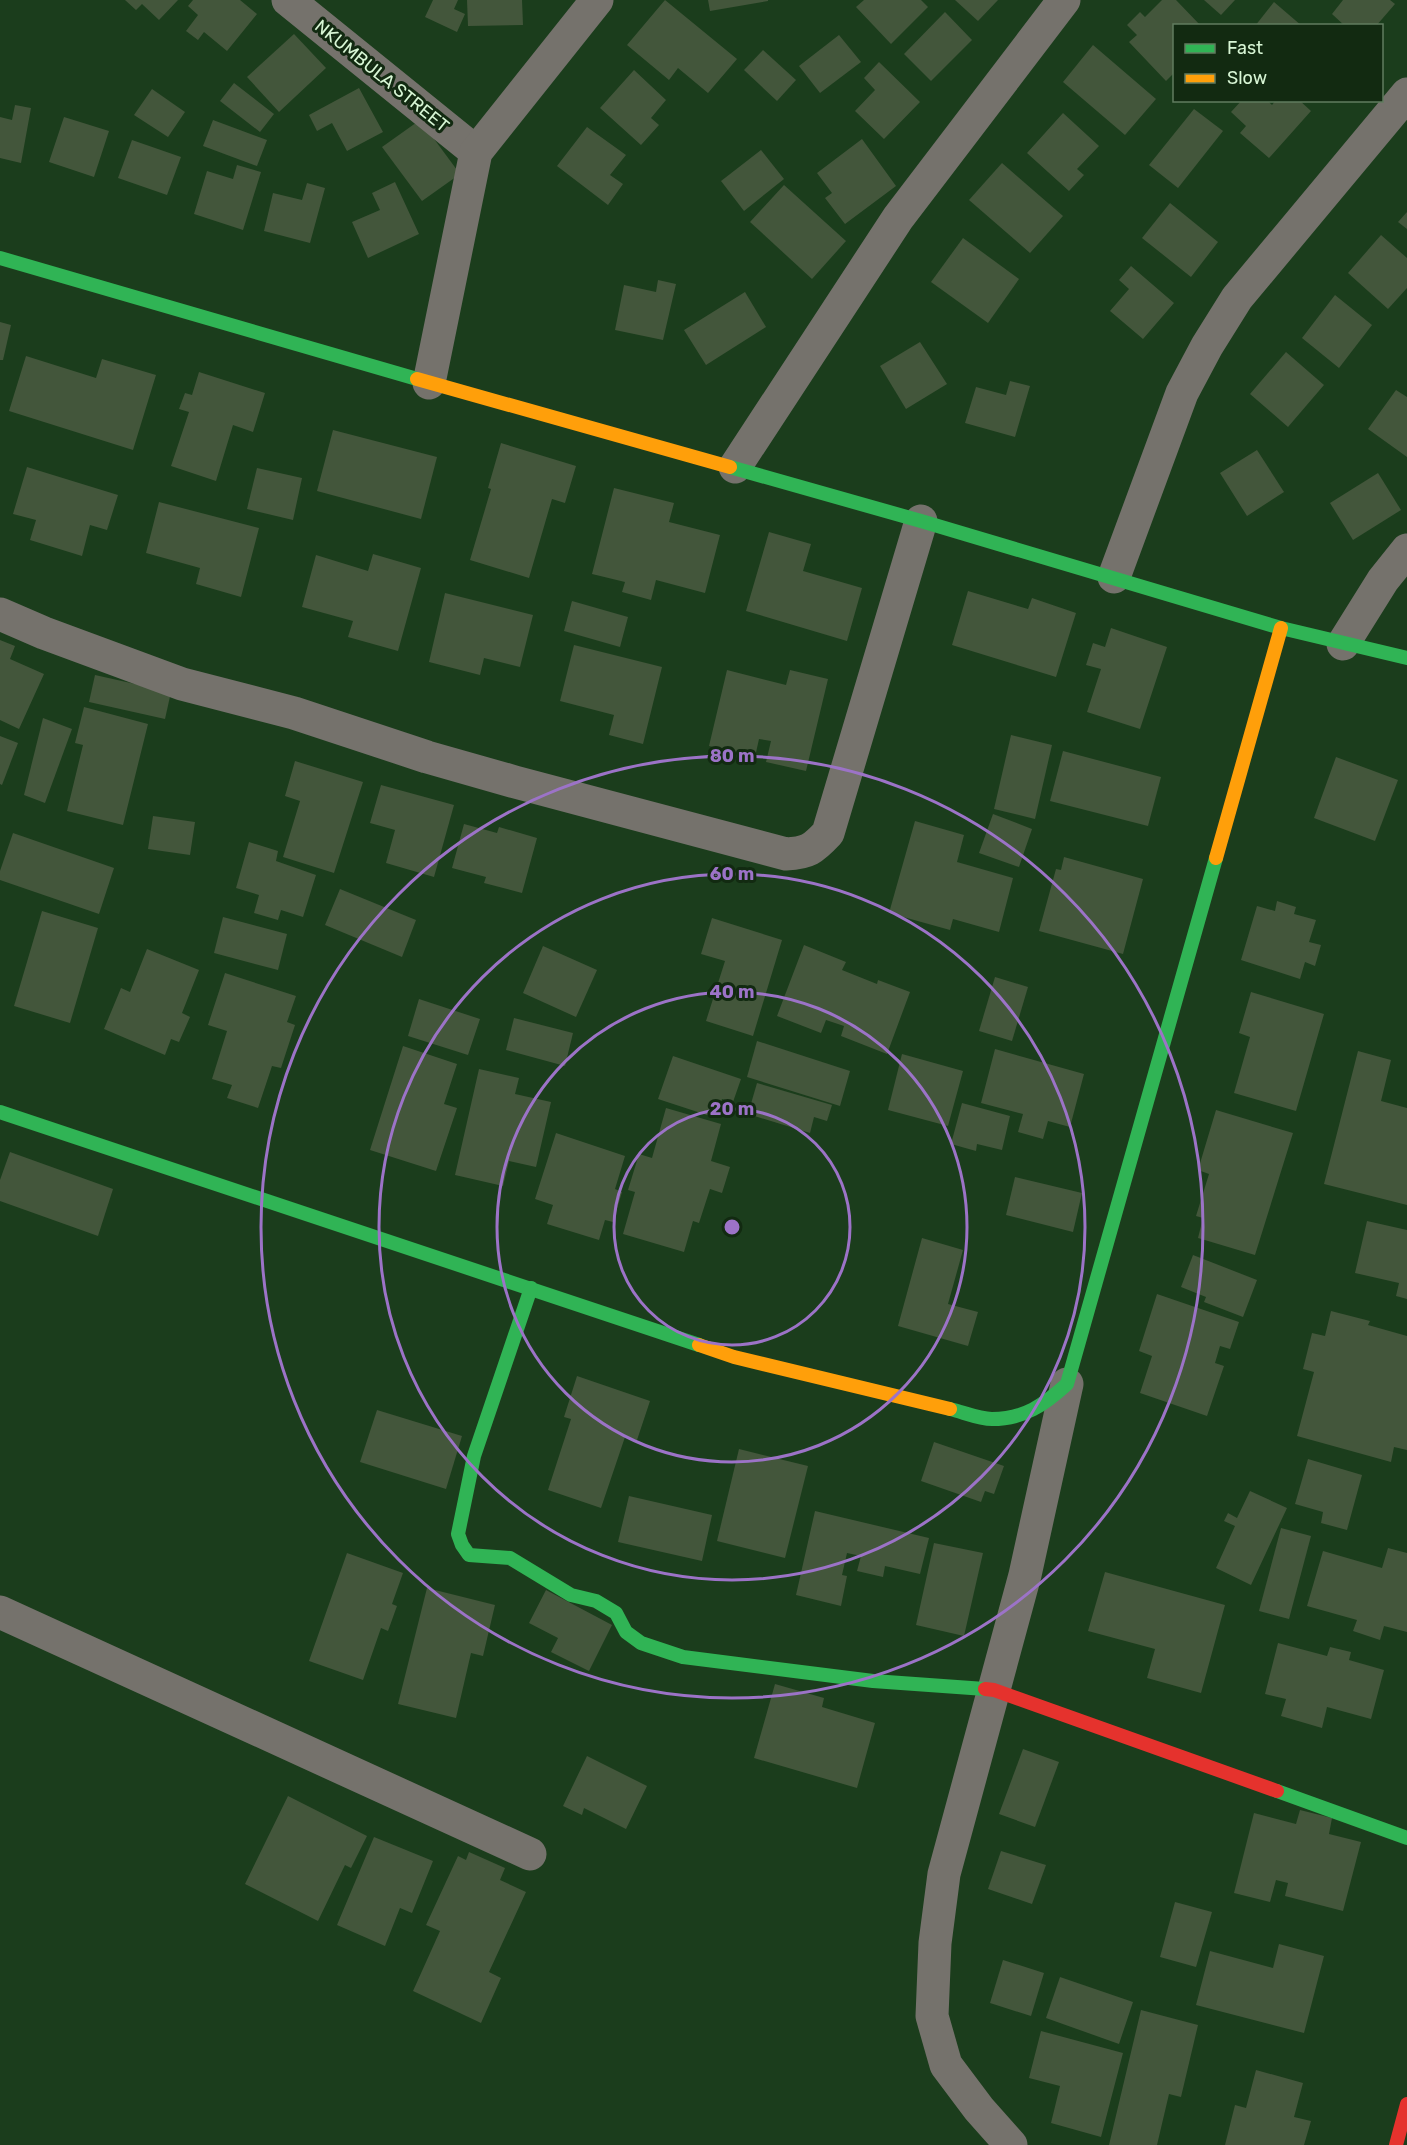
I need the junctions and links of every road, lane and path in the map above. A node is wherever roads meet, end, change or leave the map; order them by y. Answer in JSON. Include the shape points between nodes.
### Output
{"nodes":[{"id":1,"x":288,"y":0,"type":"edge"},
{"id":2,"x":597,"y":0,"type":"edge"},
{"id":3,"x":1064,"y":0,"type":"edge"},
{"id":4,"x":1407,"y":94,"type":"edge"},
{"id":5,"x":476,"y":152,"type":"junction"},
{"id":6,"x":0,"y":258,"type":"edge"},
{"id":7,"x":429,"y":383,"type":"junction"},
{"id":8,"x":735,"y":468,"type":"junction"},
{"id":9,"x":921,"y":521,"type":"junction"},
{"id":10,"x":1407,"y":550,"type":"edge"},
{"id":11,"x":1114,"y":577,"type":"junction"},
{"id":12,"x":0,"y":615,"type":"edge"},
{"id":13,"x":1281,"y":628,"type":"junction"},
{"id":14,"x":1343,"y":644,"type":"junction"},
{"id":15,"x":1407,"y":658,"type":"edge"},
{"id":16,"x":0,"y":1112,"type":"edge"},
{"id":17,"x":531,"y":1288,"type":"junction"},
{"id":18,"x":1067,"y":1384,"type":"junction"},
{"id":19,"x":0,"y":1612,"type":"edge"},
{"id":20,"x":994,"y":1690,"type":"junction"},
{"id":21,"x":1407,"y":1838,"type":"edge"},
{"id":22,"x":530,"y":1854,"type":"dead end"},
{"id":23,"x":1407,"y":2104,"type":"edge"},
{"id":24,"x":1011,"y":2145,"type":"edge"},
{"id":25,"x":1396,"y":2145,"type":"edge"}],
"edges":[{"from":1,"to":5,"type":"street","name":"NKUMBULA STREET"},
{"from":2,"to":5,"type":"street"},
{"from":3,"to":8,"type":"street","via":[[898,218]]},
{"from":4,"to":11,"type":"street","via":[[1237,298],[1206,346],[1182,393]]},
{"from":5,"to":7,"type":"street"},
{"from":6,"to":7,"type":"street"},
{"from":7,"to":8,"type":"street"},
{"from":8,"to":9,"type":"street"},
{"from":9,"to":11,"type":"street"},
{"from":9,"to":12,"type":"street","via":[[828,833],[813,849],[802,853],[786,854],[427,757],[294,713],[182,684]]},
{"from":10,"to":14,"type":"street"},
{"from":11,"to":13,"type":"street"},
{"from":13,"to":14,"type":"street"},
{"from":13,"to":18,"type":"street"},
{"from":14,"to":15,"type":"street"},
{"from":16,"to":17,"type":"street"},
{"from":17,"to":18,"type":"street","via":[[734,1358],[991,1419],[1029,1413]]},
{"from":17,"to":20,"type":"street","via":[[474,1456],[458,1534],[469,1555],[510,1558],[571,1594],[596,1601],[616,1613],[626,1632],[641,1643],[683,1657],[873,1681]]},
{"from":18,"to":20,"type":"street","via":[[1025,1575]]},
{"from":19,"to":22,"type":"street"},
{"from":20,"to":21,"type":"street"},
{"from":20,"to":24,"type":"street","via":[[944,1874],[935,1943],[932,2016],[946,2065]]},
{"from":23,"to":25,"type":"street"}]}
